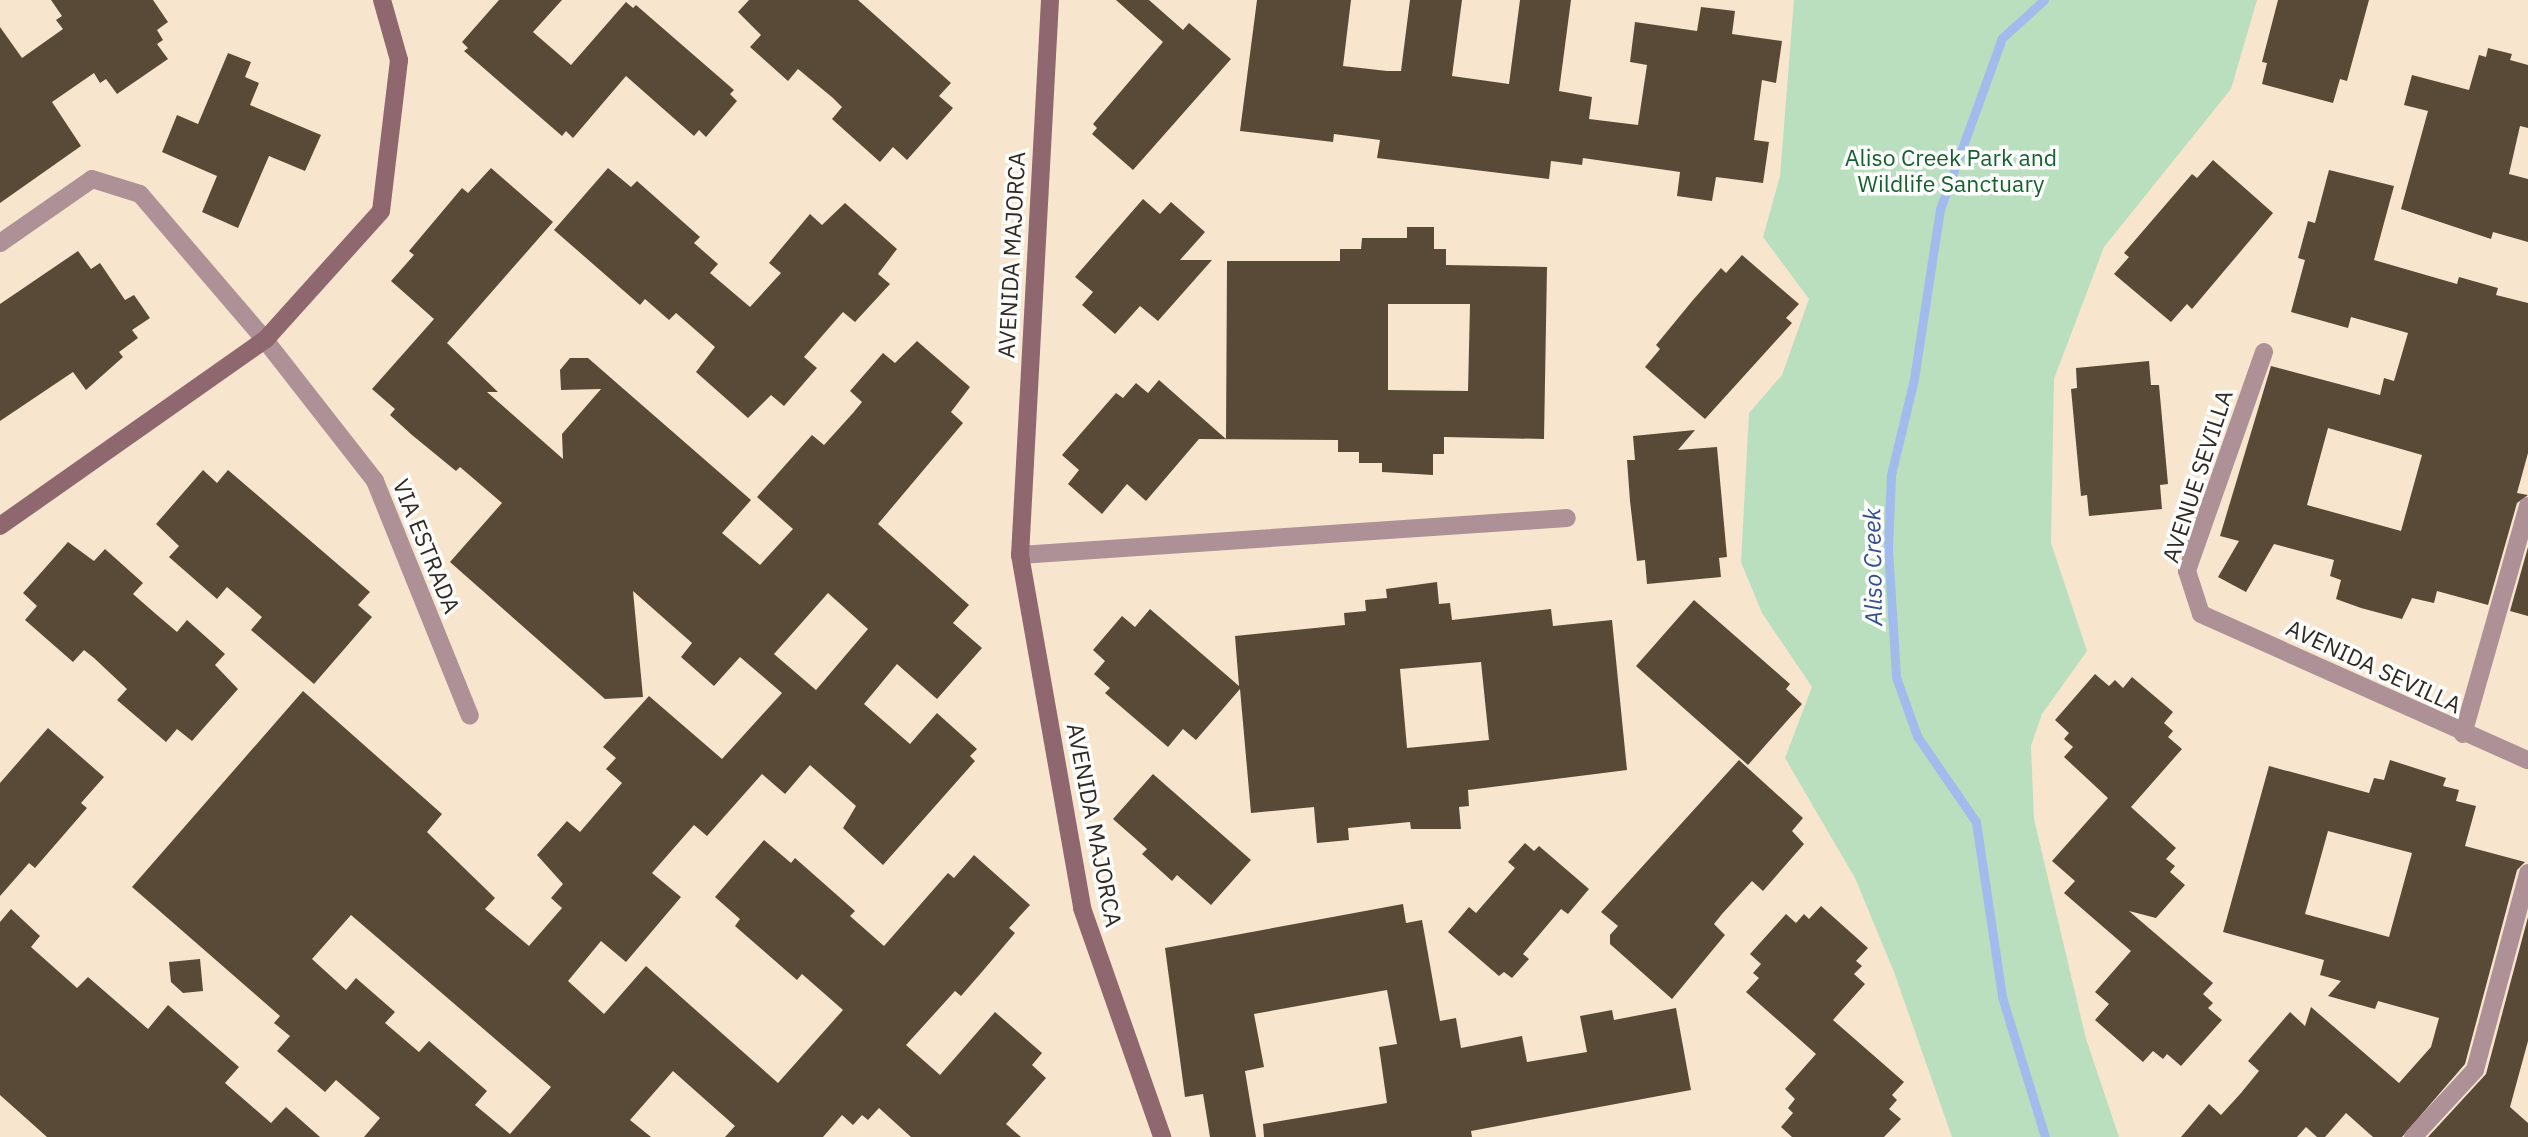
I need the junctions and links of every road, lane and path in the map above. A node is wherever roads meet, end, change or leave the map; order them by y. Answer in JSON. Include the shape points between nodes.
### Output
{"nodes":[{"id":1,"x":382,"y":0,"type":"edge"},
{"id":2,"x":1050,"y":0,"type":"edge"},
{"id":3,"x":0,"y":243,"type":"edge"},
{"id":4,"x":265,"y":340,"type":"junction"},
{"id":5,"x":2264,"y":352,"type":"dead end"},
{"id":6,"x":2528,"y":506,"type":"edge"},
{"id":7,"x":1567,"y":518,"type":"dead end"},
{"id":8,"x":0,"y":526,"type":"edge"},
{"id":9,"x":1020,"y":555,"type":"junction"},
{"id":10,"x":2201,"y":614,"type":"joint"},
{"id":11,"x":470,"y":716,"type":"dead end"},
{"id":12,"x":2463,"y":734,"type":"junction"},
{"id":13,"x":2528,"y":761,"type":"edge"},
{"id":14,"x":2528,"y":873,"type":"edge"},
{"id":15,"x":1162,"y":1137,"type":"edge"},
{"id":16,"x":2413,"y":1137,"type":"edge"}],
"edges":[{"from":1,"to":4,"type":"street","via":[[399,60],[381,211]]},
{"from":2,"to":9,"type":"street","name":"AVENIDA MAJORCA"},
{"from":3,"to":4,"type":"street","name":"VIA ESTRADA","via":[[92,179],[140,194]]},
{"from":4,"to":8,"type":"street"},
{"from":4,"to":11,"type":"street","name":"VIA ESTRADA","via":[[375,481]]},
{"from":5,"to":10,"type":"street","name":"AVENUE SEVILLA","via":[[2187,571]]},
{"from":6,"to":12,"type":"street"},
{"from":7,"to":9,"type":"street"},
{"from":9,"to":15,"type":"street","name":"AVENIDA MAJORCA","via":[[1082,908]]},
{"from":10,"to":12,"type":"street","name":"AVENIDA SEVILLA"},
{"from":12,"to":13,"type":"street","name":"AVENIDA SEVILLA"},
{"from":14,"to":16,"type":"street","via":[[2475,1070]]}]}
